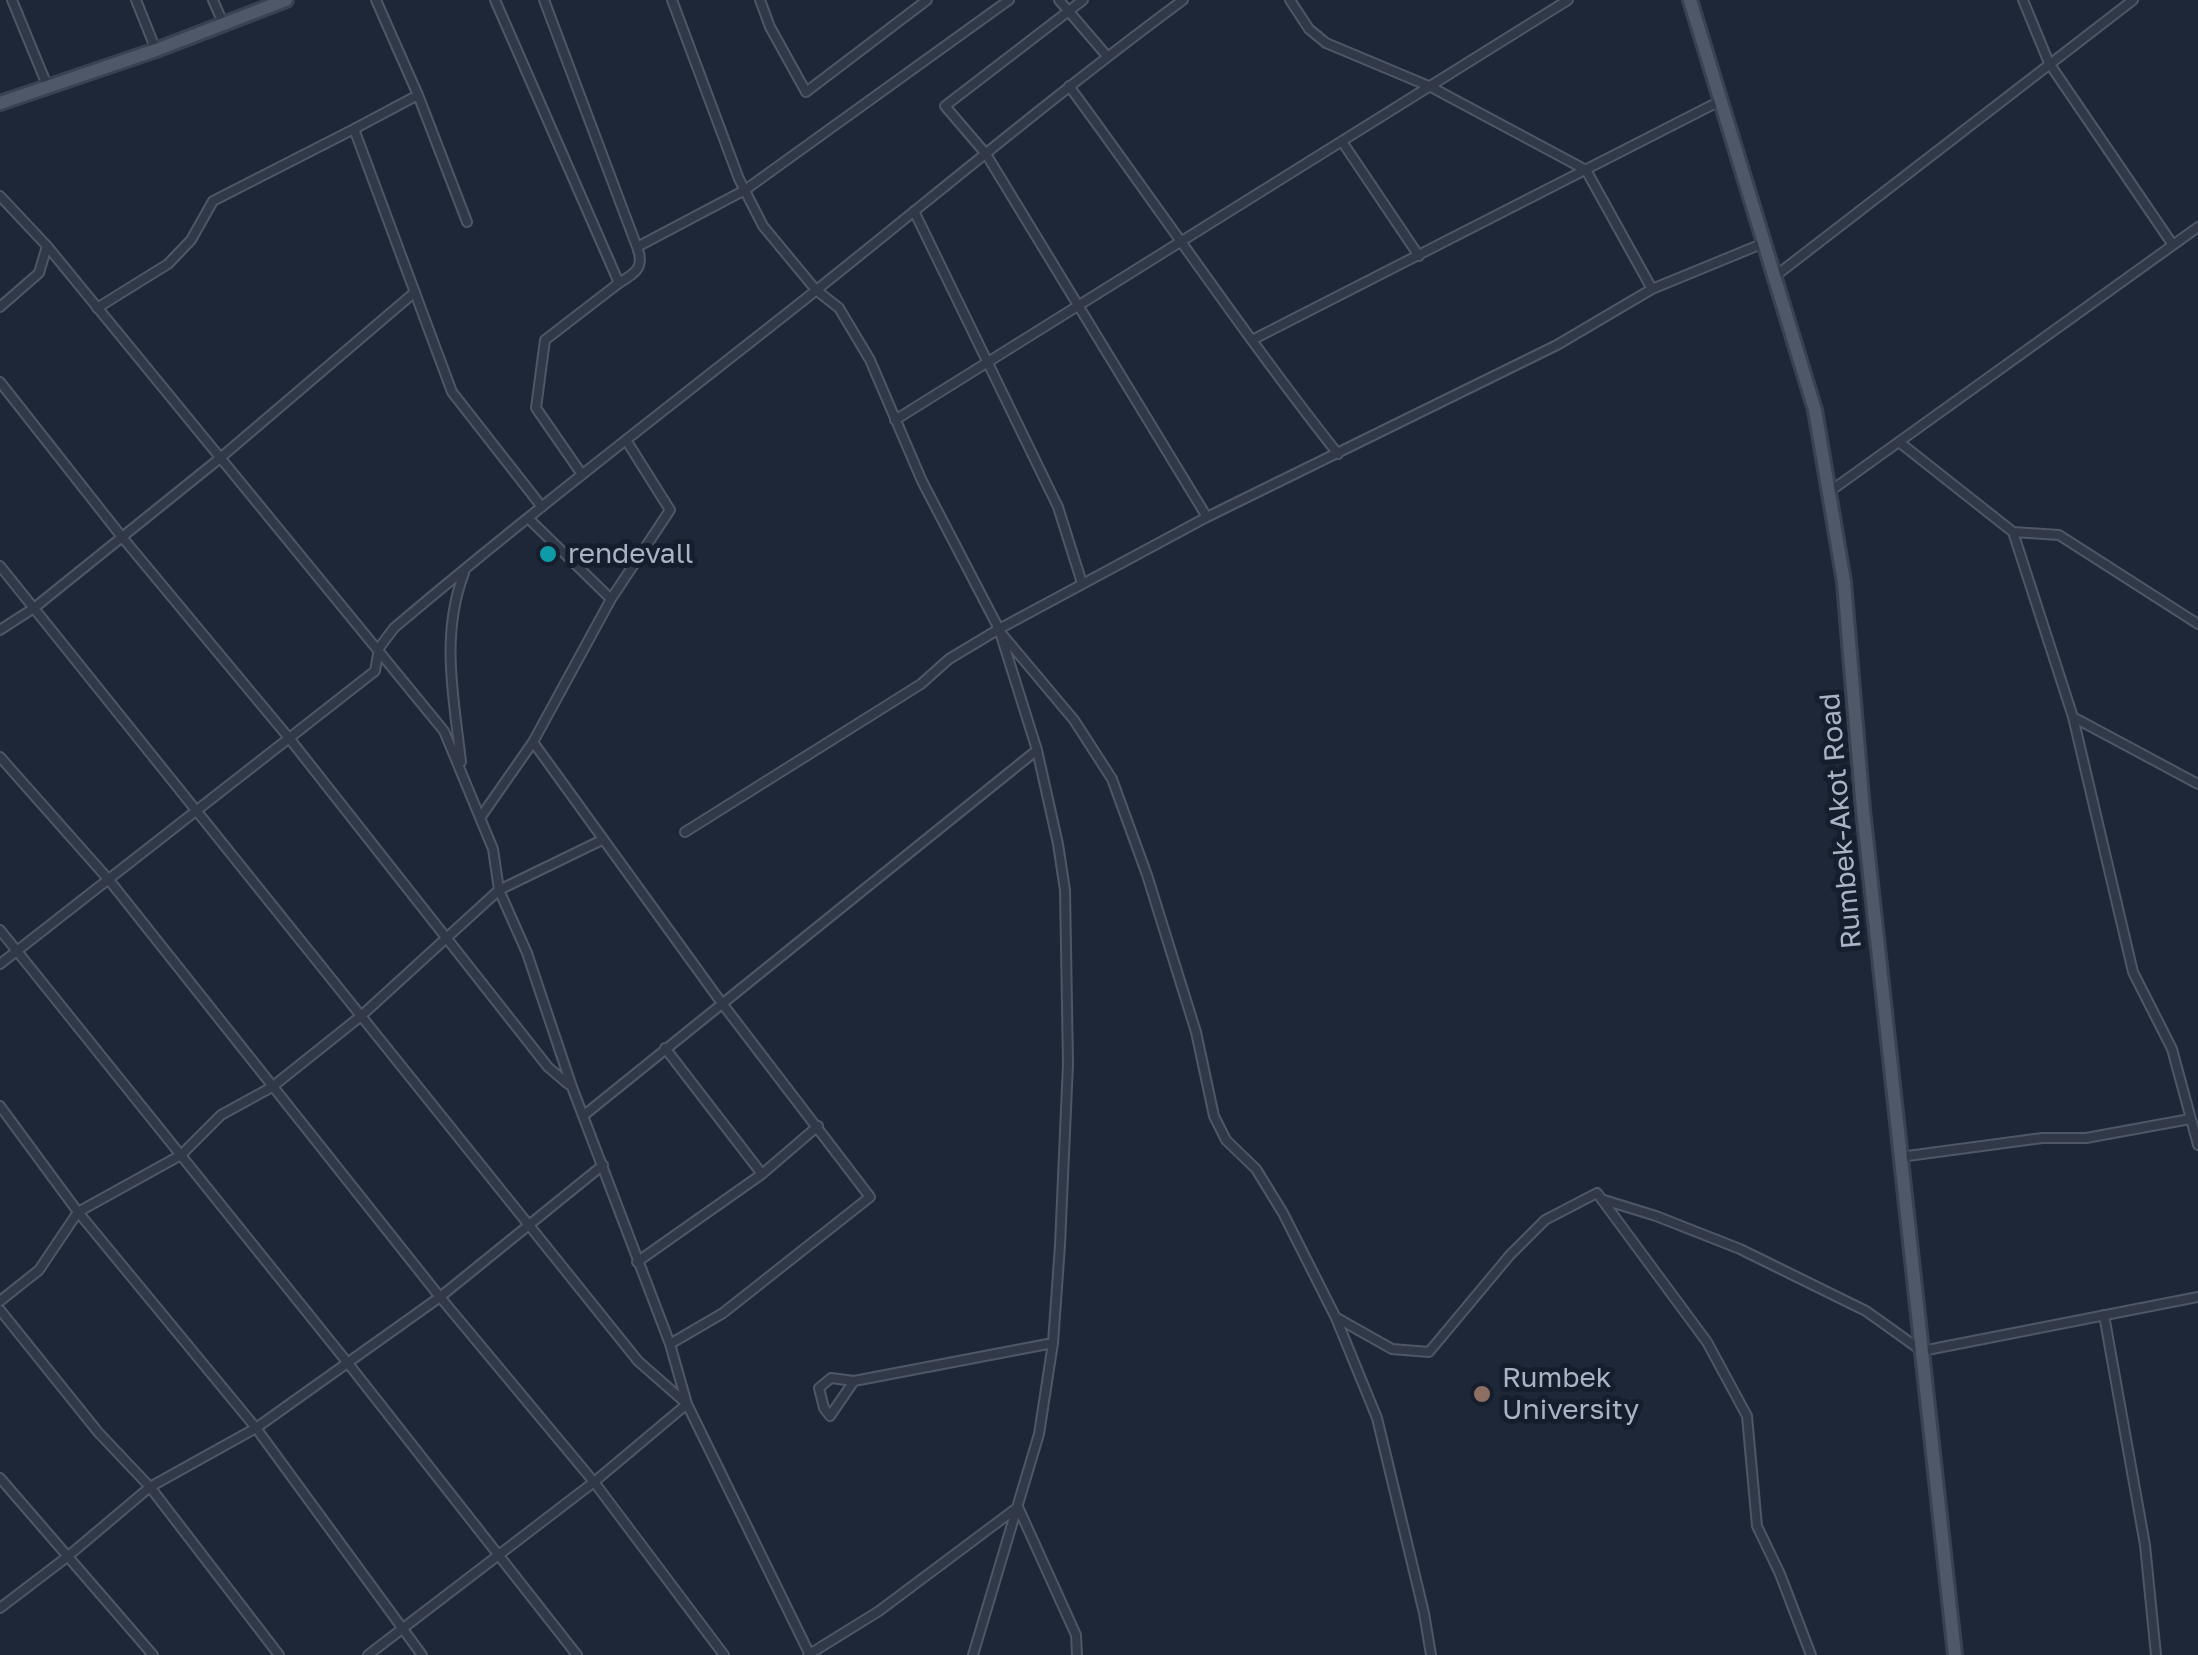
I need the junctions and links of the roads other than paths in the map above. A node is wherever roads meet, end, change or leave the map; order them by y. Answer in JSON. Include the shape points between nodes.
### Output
{"nodes":[{"id":1,"x":12,"y":0,"type":"edge"},
{"id":2,"x":136,"y":0,"type":"edge"},
{"id":3,"x":213,"y":0,"type":"edge"},
{"id":4,"x":286,"y":0,"type":"edge"},
{"id":5,"x":376,"y":0,"type":"edge"},
{"id":6,"x":494,"y":0,"type":"edge"},
{"id":7,"x":544,"y":0,"type":"edge"},
{"id":8,"x":672,"y":0,"type":"edge"},
{"id":9,"x":760,"y":0,"type":"edge"},
{"id":10,"x":927,"y":0,"type":"edge"},
{"id":11,"x":1009,"y":0,"type":"edge"},
{"id":12,"x":1059,"y":0,"type":"edge"},
{"id":13,"x":1083,"y":0,"type":"edge"},
{"id":14,"x":1183,"y":0,"type":"edge"},
{"id":15,"x":1290,"y":0,"type":"edge"},
{"id":16,"x":1568,"y":0,"type":"edge"},
{"id":17,"x":1690,"y":0,"type":"edge"},
{"id":18,"x":2023,"y":0,"type":"edge"},
{"id":19,"x":2133,"y":0,"type":"edge"},
{"id":20,"x":1067,"y":12,"type":"junction"},
{"id":21,"x":222,"y":24,"type":"junction"},
{"id":22,"x":156,"y":50,"type":"junction"},
{"id":23,"x":1107,"y":56,"type":"junction"},
{"id":24,"x":2049,"y":62,"type":"junction"},
{"id":25,"x":47,"y":85,"type":"junction"},
{"id":26,"x":1069,"y":86,"type":"junction"},
{"id":27,"x":1431,"y":88,"type":"junction"},
{"id":28,"x":418,"y":95,"type":"junction"},
{"id":29,"x":1720,"y":101,"type":"junction"},
{"id":30,"x":0,"y":103,"type":"edge"},
{"id":31,"x":354,"y":129,"type":"junction"},
{"id":32,"x":1343,"y":143,"type":"junction"},
{"id":33,"x":986,"y":154,"type":"junction"},
{"id":34,"x":1586,"y":170,"type":"junction"},
{"id":35,"x":745,"y":190,"type":"junction"},
{"id":36,"x":0,"y":196,"type":"edge"},
{"id":37,"x":914,"y":212,"type":"junction"},
{"id":38,"x":467,"y":222,"type":"dead end"},
{"id":39,"x":2198,"y":227,"type":"edge"},
{"id":40,"x":1184,"y":242,"type":"junction"},
{"id":41,"x":1764,"y":244,"type":"junction"},
{"id":42,"x":2174,"y":245,"type":"junction"},
{"id":43,"x":46,"y":246,"type":"junction"},
{"id":44,"x":637,"y":246,"type":"junction"},
{"id":45,"x":1419,"y":256,"type":"junction"},
{"id":46,"x":1774,"y":277,"type":"junction"},
{"id":47,"x":619,"y":283,"type":"junction"},
{"id":48,"x":1652,"y":289,"type":"junction"},
{"id":49,"x":816,"y":290,"type":"junction"},
{"id":50,"x":415,"y":292,"type":"junction"},
{"id":51,"x":0,"y":307,"type":"edge"},
{"id":52,"x":1080,"y":307,"type":"junction"},
{"id":53,"x":96,"y":308,"type":"junction"},
{"id":54,"x":1252,"y":340,"type":"junction"},
{"id":55,"x":989,"y":363,"type":"junction"},
{"id":56,"x":0,"y":382,"type":"edge"},
{"id":57,"x":894,"y":420,"type":"junction"},
{"id":58,"x":626,"y":440,"type":"junction"},
{"id":59,"x":1898,"y":442,"type":"junction"},
{"id":60,"x":1338,"y":454,"type":"junction"},
{"id":61,"x":219,"y":459,"type":"junction"},
{"id":62,"x":581,"y":474,"type":"junction"},
{"id":63,"x":1829,"y":492,"type":"junction"},
{"id":64,"x":542,"y":506,"type":"junction"},
{"id":65,"x":528,"y":518,"type":"junction"},
{"id":66,"x":1206,"y":518,"type":"junction"},
{"id":67,"x":2013,"y":532,"type":"junction"},
{"id":68,"x":122,"y":537,"type":"junction"},
{"id":69,"x":0,"y":566,"type":"edge"},
{"id":70,"x":465,"y":569,"type":"junction"},
{"id":71,"x":1082,"y":583,"type":"junction"},
{"id":72,"x":612,"y":598,"type":"junction"},
{"id":73,"x":34,"y":608,"type":"junction"},
{"id":74,"x":2198,"y":624,"type":"edge"},
{"id":75,"x":0,"y":630,"type":"edge"},
{"id":76,"x":998,"y":630,"type":"junction"},
{"id":77,"x":379,"y":648,"type":"junction"},
{"id":78,"x":2073,"y":716,"type":"junction"},
{"id":79,"x":289,"y":738,"type":"junction"},
{"id":80,"x":533,"y":742,"type":"junction"},
{"id":81,"x":1037,"y":750,"type":"junction"},
{"id":82,"x":0,"y":757,"type":"edge"},
{"id":83,"x":462,"y":771,"type":"junction"},
{"id":84,"x":2198,"y":784,"type":"edge"},
{"id":85,"x":198,"y":810,"type":"junction"},
{"id":86,"x":480,"y":818,"type":"junction"},
{"id":87,"x":685,"y":832,"type":"dead end"},
{"id":88,"x":602,"y":840,"type":"junction"},
{"id":89,"x":109,"y":880,"type":"junction"},
{"id":90,"x":499,"y":890,"type":"junction"},
{"id":91,"x":0,"y":930,"type":"edge"},
{"id":92,"x":447,"y":938,"type":"junction"},
{"id":93,"x":18,"y":951,"type":"junction"},
{"id":94,"x":0,"y":964,"type":"edge"},
{"id":95,"x":721,"y":1002,"type":"junction"},
{"id":96,"x":361,"y":1016,"type":"junction"},
{"id":97,"x":665,"y":1048,"type":"junction"},
{"id":98,"x":272,"y":1087,"type":"junction"},
{"id":99,"x":572,"y":1087,"type":"junction"},
{"id":100,"x":0,"y":1106,"type":"edge"},
{"id":101,"x":583,"y":1116,"type":"junction"},
{"id":102,"x":2190,"y":1119,"type":"junction"},
{"id":103,"x":818,"y":1126,"type":"junction"},
{"id":104,"x":2198,"y":1145,"type":"edge"},
{"id":105,"x":181,"y":1156,"type":"junction"},
{"id":106,"x":1900,"y":1157,"type":"junction"},
{"id":107,"x":602,"y":1165,"type":"junction"},
{"id":108,"x":762,"y":1174,"type":"junction"},
{"id":109,"x":1601,"y":1199,"type":"junction"},
{"id":110,"x":78,"y":1212,"type":"junction"},
{"id":111,"x":528,"y":1226,"type":"junction"},
{"id":112,"x":636,"y":1262,"type":"junction"},
{"id":113,"x":440,"y":1297,"type":"junction"},
{"id":114,"x":2198,"y":1297,"type":"edge"},
{"id":115,"x":0,"y":1301,"type":"edge"},
{"id":116,"x":0,"y":1310,"type":"edge"},
{"id":117,"x":2104,"y":1315,"type":"junction"},
{"id":118,"x":1336,"y":1318,"type":"junction"},
{"id":119,"x":1053,"y":1343,"type":"junction"},
{"id":120,"x":670,"y":1344,"type":"junction"},
{"id":121,"x":1922,"y":1351,"type":"junction"},
{"id":122,"x":347,"y":1362,"type":"junction"},
{"id":123,"x":854,"y":1381,"type":"junction"},
{"id":124,"x":687,"y":1404,"type":"junction"},
{"id":125,"x":256,"y":1428,"type":"junction"},
{"id":126,"x":0,"y":1478,"type":"edge"},
{"id":127,"x":594,"y":1482,"type":"junction"},
{"id":128,"x":150,"y":1487,"type":"junction"},
{"id":129,"x":1018,"y":1506,"type":"junction"},
{"id":130,"x":498,"y":1555,"type":"junction"},
{"id":131,"x":68,"y":1557,"type":"junction"},
{"id":132,"x":0,"y":1608,"type":"edge"},
{"id":133,"x":402,"y":1629,"type":"junction"},
{"id":134,"x":153,"y":1655,"type":"edge"},
{"id":135,"x":279,"y":1655,"type":"edge"},
{"id":136,"x":368,"y":1655,"type":"edge"},
{"id":137,"x":422,"y":1655,"type":"edge"},
{"id":138,"x":577,"y":1655,"type":"edge"},
{"id":139,"x":724,"y":1655,"type":"edge"},
{"id":140,"x":809,"y":1655,"type":"edge"},
{"id":141,"x":974,"y":1655,"type":"edge"},
{"id":142,"x":1078,"y":1655,"type":"edge"},
{"id":143,"x":1431,"y":1655,"type":"edge"},
{"id":144,"x":1812,"y":1655,"type":"edge"},
{"id":145,"x":1955,"y":1655,"type":"edge"},
{"id":146,"x":2156,"y":1655,"type":"edge"}],
"edges":[{"from":1,"to":25,"type":"street"},
{"from":2,"to":22,"type":"street"},
{"from":3,"to":21,"type":"street"},
{"from":4,"to":21,"type":"main road"},
{"from":5,"to":28,"type":"street"},
{"from":6,"to":47,"type":"street"},
{"from":7,"to":44,"type":"street"},
{"from":8,"to":35,"type":"street"},
{"from":9,"to":10,"type":"street","via":[[806,92]]},
{"from":11,"to":35,"type":"street"},
{"from":12,"to":20,"type":"street"},
{"from":13,"to":20,"type":"street"},
{"from":14,"to":23,"type":"street"},
{"from":15,"to":27,"type":"street","via":[[1326,43]]},
{"from":16,"to":27,"type":"street"},
{"from":17,"to":29,"type":"main road","name":"Rumbek-Akot Road"},
{"from":18,"to":24,"type":"street"},
{"from":19,"to":24,"type":"street"},
{"from":20,"to":23,"type":"street"},
{"from":20,"to":33,"type":"street","via":[[944,106]]},
{"from":21,"to":22,"type":"main road"},
{"from":22,"to":25,"type":"main road"},
{"from":23,"to":26,"type":"street"},
{"from":24,"to":42,"type":"street"},
{"from":24,"to":46,"type":"street"},
{"from":25,"to":30,"type":"main road"},
{"from":26,"to":33,"type":"street"},
{"from":26,"to":40,"type":"street"},
{"from":27,"to":32,"type":"street"},
{"from":27,"to":34,"type":"street"},
{"from":28,"to":31,"type":"street"},
{"from":28,"to":38,"type":"street"},
{"from":29,"to":34,"type":"street"},
{"from":29,"to":41,"type":"main road","name":"Rumbek-Akot Road"},
{"from":31,"to":50,"type":"street"},
{"from":31,"to":53,"type":"street","via":[[213,201],[168,264]]},
{"from":32,"to":40,"type":"street"},
{"from":32,"to":45,"type":"street"},
{"from":33,"to":37,"type":"street"},
{"from":33,"to":52,"type":"street"},
{"from":34,"to":45,"type":"street"},
{"from":34,"to":48,"type":"street"},
{"from":35,"to":44,"type":"street"},
{"from":35,"to":49,"type":"street","via":[[764,226]]},
{"from":36,"to":43,"type":"street"},
{"from":37,"to":49,"type":"street"},
{"from":37,"to":55,"type":"street"},
{"from":39,"to":42,"type":"street"},
{"from":40,"to":52,"type":"street"},
{"from":40,"to":54,"type":"street"},
{"from":41,"to":46,"type":"main road","name":"Rumbek-Akot Road"},
{"from":41,"to":48,"type":"street"},
{"from":42,"to":59,"type":"street"},
{"from":43,"to":51,"type":"street","via":[[39,272]]},
{"from":43,"to":53,"type":"street"},
{"from":44,"to":47,"type":"street","via":[[640,267]]},
{"from":45,"to":54,"type":"street"},
{"from":46,"to":63,"type":"main road","name":"Rumbek-Akot Road","via":[[1815,410]]},
{"from":47,"to":62,"type":"street","via":[[544,340],[536,408]]},
{"from":48,"to":60,"type":"street","via":[[1557,345]]},
{"from":49,"to":57,"type":"street","via":[[840,308]]},
{"from":49,"to":58,"type":"street"},
{"from":50,"to":61,"type":"street"},
{"from":50,"to":64,"type":"street","via":[[452,392]]},
{"from":52,"to":55,"type":"street"},
{"from":52,"to":66,"type":"street"},
{"from":53,"to":61,"type":"street"},
{"from":54,"to":60,"type":"street"},
{"from":55,"to":57,"type":"street"},
{"from":55,"to":71,"type":"street","via":[[1058,507]]},
{"from":56,"to":68,"type":"street"},
{"from":57,"to":76,"type":"street"},
{"from":58,"to":62,"type":"street"},
{"from":58,"to":72,"type":"street","via":[[670,510]]},
{"from":59,"to":63,"type":"street"},
{"from":59,"to":67,"type":"street"},
{"from":60,"to":66,"type":"street"},
{"from":61,"to":68,"type":"street"},
{"from":61,"to":77,"type":"street"},
{"from":62,"to":64,"type":"street"},
{"from":63,"to":106,"type":"main road","name":"Rumbek-Akot Road","via":[[1844,582]]},
{"from":64,"to":65,"type":"street"},
{"from":65,"to":70,"type":"street"},
{"from":65,"to":72,"type":"street"},
{"from":66,"to":71,"type":"street"},
{"from":67,"to":74,"type":"street","via":[[2059,535]]},
{"from":67,"to":78,"type":"street"},
{"from":68,"to":73,"type":"street"},
{"from":68,"to":79,"type":"street"},
{"from":69,"to":73,"type":"street"},
{"from":70,"to":77,"type":"street"},
{"from":70,"to":83,"type":"street","via":[[449,669]]},
{"from":71,"to":76,"type":"street"},
{"from":72,"to":80,"type":"street"},
{"from":73,"to":75,"type":"street"},
{"from":73,"to":85,"type":"street"},
{"from":76,"to":81,"type":"street"},
{"from":76,"to":87,"type":"street"},
{"from":76,"to":118,"type":"street","via":[[1074,720],[1112,779],[1196,1032],[1214,1116],[1283,1213]]},
{"from":77,"to":79,"type":"street","via":[[375,670]]},
{"from":77,"to":83,"type":"street","via":[[444,731]]},
{"from":78,"to":84,"type":"street"},
{"from":78,"to":102,"type":"street","via":[[2133,972],[2172,1048]]},
{"from":79,"to":85,"type":"street"},
{"from":79,"to":92,"type":"street"},
{"from":80,"to":86,"type":"street"},
{"from":80,"to":88,"type":"street"},
{"from":81,"to":95,"type":"street"},
{"from":81,"to":119,"type":"street","via":[[1065,890],[1066,1132]]},
{"from":82,"to":89,"type":"street"},
{"from":83,"to":86,"type":"street"},
{"from":85,"to":89,"type":"street"},
{"from":85,"to":96,"type":"street"},
{"from":86,"to":90,"type":"street"},
{"from":88,"to":90,"type":"street"},
{"from":88,"to":95,"type":"street"},
{"from":89,"to":93,"type":"street"},
{"from":89,"to":98,"type":"street"},
{"from":90,"to":92,"type":"street"},
{"from":90,"to":99,"type":"street","via":[[528,953]]},
{"from":91,"to":93,"type":"street"},
{"from":92,"to":96,"type":"street"},
{"from":92,"to":99,"type":"street","via":[[548,1067]]},
{"from":93,"to":94,"type":"street"},
{"from":93,"to":105,"type":"street"},
{"from":95,"to":97,"type":"street"},
{"from":95,"to":103,"type":"street"},
{"from":96,"to":98,"type":"street"},
{"from":96,"to":111,"type":"street"},
{"from":97,"to":101,"type":"street"},
{"from":97,"to":108,"type":"street"},
{"from":98,"to":105,"type":"street","via":[[221,1116]]},
{"from":98,"to":113,"type":"street"},
{"from":99,"to":101,"type":"street"},
{"from":100,"to":110,"type":"street"},
{"from":101,"to":107,"type":"street"},
{"from":102,"to":104,"type":"street"},
{"from":102,"to":106,"type":"street","via":[[2086,1138]]},
{"from":103,"to":108,"type":"street"},
{"from":103,"to":120,"type":"street","via":[[870,1197],[723,1313]]},
{"from":105,"to":110,"type":"street"},
{"from":105,"to":122,"type":"street"},
{"from":106,"to":121,"type":"main road","name":"Rumbek-Akot Road"},
{"from":107,"to":111,"type":"street"},
{"from":107,"to":112,"type":"street"},
{"from":108,"to":112,"type":"street"},
{"from":109,"to":118,"type":"street","via":[[1598,1193],[1545,1220],[1429,1352],[1392,1349]]},
{"from":109,"to":121,"type":"street","via":[[1740,1250],[1866,1310]]},
{"from":109,"to":144,"type":"street","via":[[1707,1342],[1747,1416],[1756,1526]]},
{"from":110,"to":115,"type":"street","via":[[39,1270]]},
{"from":110,"to":125,"type":"street"},
{"from":111,"to":113,"type":"street"},
{"from":111,"to":124,"type":"street","via":[[638,1361]]},
{"from":112,"to":120,"type":"street"},
{"from":113,"to":122,"type":"street"},
{"from":113,"to":127,"type":"street"},
{"from":114,"to":117,"type":"street"},
{"from":116,"to":128,"type":"street"},
{"from":117,"to":121,"type":"street"},
{"from":117,"to":146,"type":"street","via":[[2145,1545]]},
{"from":118,"to":143,"type":"street","via":[[1377,1418]]},
{"from":119,"to":123,"type":"street"},
{"from":119,"to":129,"type":"street","via":[[1039,1434]]},
{"from":120,"to":124,"type":"street"},
{"from":121,"to":145,"type":"main road","name":"Rumbek-Akot Road"},
{"from":122,"to":125,"type":"street"},
{"from":122,"to":130,"type":"street"},
{"from":123,"to":123,"type":"street","via":[[830,1378],[819,1388],[830,1416]]},
{"from":124,"to":127,"type":"street"},
{"from":124,"to":140,"type":"street"},
{"from":125,"to":128,"type":"street"},
{"from":125,"to":133,"type":"street"},
{"from":126,"to":131,"type":"street"},
{"from":127,"to":130,"type":"street"},
{"from":127,"to":139,"type":"street"},
{"from":128,"to":131,"type":"street"},
{"from":128,"to":135,"type":"street"},
{"from":129,"to":140,"type":"street"},
{"from":129,"to":141,"type":"street"},
{"from":129,"to":142,"type":"street","via":[[1076,1635]]},
{"from":130,"to":133,"type":"street"},
{"from":130,"to":138,"type":"street"},
{"from":131,"to":132,"type":"street"},
{"from":131,"to":134,"type":"street"},
{"from":133,"to":136,"type":"street"},
{"from":133,"to":137,"type":"street"}]}
